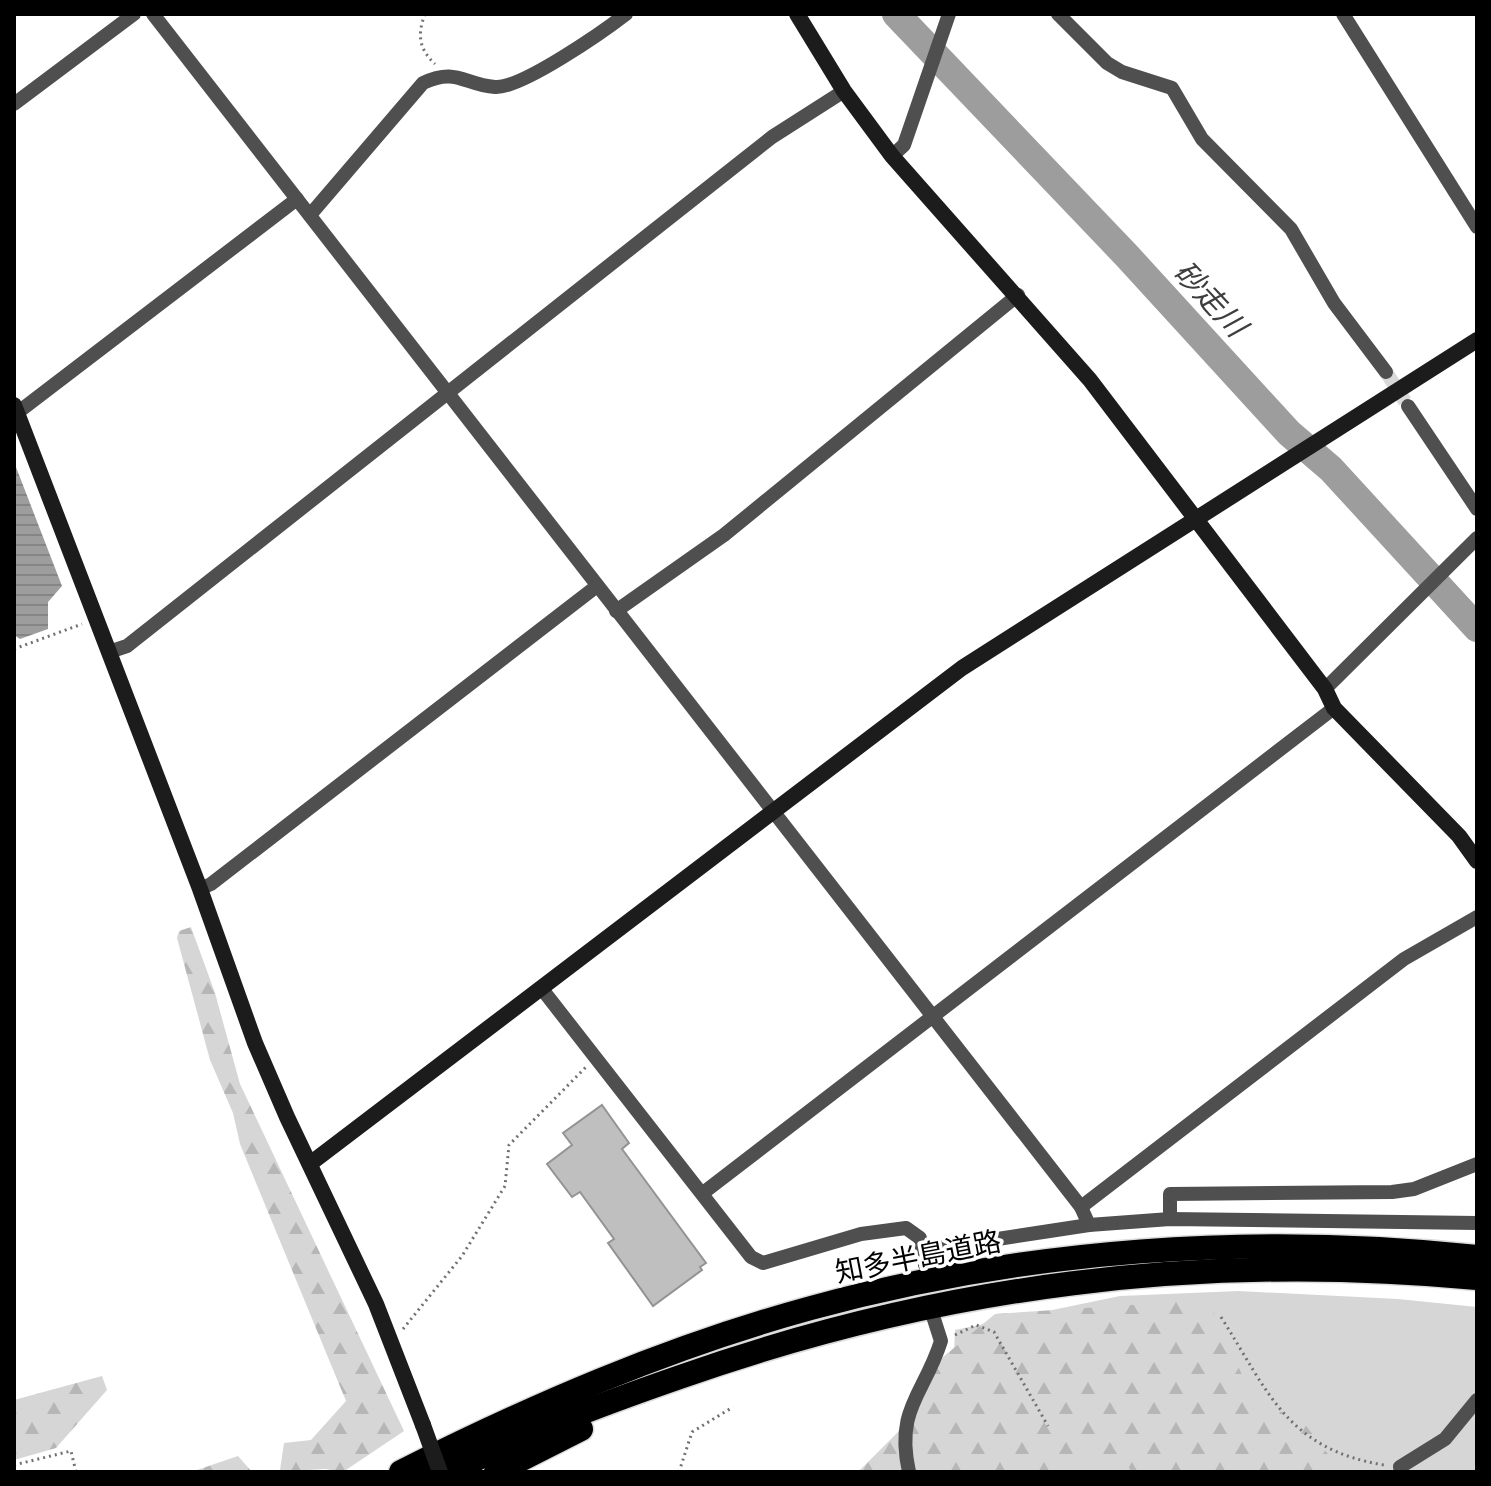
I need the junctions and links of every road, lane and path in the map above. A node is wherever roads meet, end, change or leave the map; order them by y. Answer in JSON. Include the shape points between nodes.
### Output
{"nodes":[{"id":1,"x":134,"y":14,"type":"edge"},
{"id":2,"x":153,"y":14,"type":"edge"},
{"id":3,"x":425,"y":14,"type":"edge"},
{"id":4,"x":626,"y":14,"type":"edge"},
{"id":5,"x":797,"y":14,"type":"edge"},
{"id":6,"x":949,"y":14,"type":"edge"},
{"id":7,"x":1058,"y":14,"type":"edge"},
{"id":8,"x":1343,"y":14,"type":"edge"},
{"id":9,"x":439,"y":75,"type":"junction"},
{"id":10,"x":844,"y":91,"type":"junction"},
{"id":11,"x":14,"y":104,"type":"edge"},
{"id":12,"x":892,"y":156,"type":"junction"},
{"id":13,"x":297,"y":199,"type":"junction"},
{"id":14,"x":310,"y":215,"type":"junction"},
{"id":15,"x":1477,"y":227,"type":"edge"},
{"id":16,"x":1018,"y":295,"type":"junction"},
{"id":17,"x":1477,"y":340,"type":"edge"},
{"id":18,"x":1386,"y":372,"type":"tunnel mouth"},
{"id":19,"x":450,"y":392,"type":"junction"},
{"id":20,"x":1408,"y":406,"type":"tunnel mouth"},
{"id":21,"x":16,"y":409,"type":"edge"},
{"id":22,"x":1477,"y":509,"type":"edge"},
{"id":23,"x":1195,"y":517,"type":"junction"},
{"id":24,"x":1477,"y":538,"type":"edge"},
{"id":25,"x":597,"y":586,"type":"junction"},
{"id":26,"x":616,"y":611,"type":"junction"},
{"id":27,"x":96,"y":619,"type":"junction"},
{"id":28,"x":14,"y":649,"type":"edge"},
{"id":29,"x":109,"y":652,"type":"junction"},
{"id":30,"x":1325,"y":689,"type":"junction"},
{"id":31,"x":1334,"y":708,"type":"junction"},
{"id":32,"x":771,"y":811,"type":"junction"},
{"id":33,"x":1477,"y":861,"type":"edge"},
{"id":34,"x":200,"y":889,"type":"junction"},
{"id":35,"x":1477,"y":917,"type":"edge"},
{"id":36,"x":542,"y":989,"type":"junction"},
{"id":37,"x":931,"y":1016,"type":"junction"},
{"id":38,"x":597,"y":1056,"type":"junction"},
{"id":39,"x":311,"y":1163,"type":"junction"},
{"id":40,"x":1477,"y":1164,"type":"edge"},
{"id":41,"x":703,"y":1193,"type":"junction"},
{"id":42,"x":1081,"y":1207,"type":"junction"},
{"id":43,"x":1170,"y":1219,"type":"junction"},
{"id":44,"x":1477,"y":1223,"type":"edge"},
{"id":45,"x":1089,"y":1225,"type":"junction"},
{"id":46,"x":1477,"y":1257,"type":"edge"},
{"id":47,"x":1477,"y":1278,"type":"edge"},
{"id":48,"x":933,"y":1316,"type":"dead end"},
{"id":49,"x":1221,"y":1317,"type":"dead end"},
{"id":50,"x":389,"y":1337,"type":"junction"},
{"id":51,"x":941,"y":1341,"type":"junction"},
{"id":52,"x":705,"y":1368,"type":"junction"},
{"id":53,"x":1477,"y":1400,"type":"edge"},
{"id":54,"x":733,"y":1407,"type":"dead end"},
{"id":55,"x":1048,"y":1426,"type":"dead end"},
{"id":56,"x":14,"y":1465,"type":"edge"},
{"id":57,"x":1400,"y":1470,"type":"edge"},
{"id":58,"x":76,"y":1472,"type":"edge"},
{"id":59,"x":401,"y":1472,"type":"edge"},
{"id":60,"x":440,"y":1472,"type":"edge"},
{"id":61,"x":451,"y":1472,"type":"edge"},
{"id":62,"x":496,"y":1472,"type":"edge"},
{"id":63,"x":679,"y":1472,"type":"edge"},
{"id":64,"x":909,"y":1472,"type":"edge"}],
"edges":[{"from":1,"to":11,"type":"street"},
{"from":2,"to":13,"type":"street"},
{"from":3,"to":9,"type":"path","via":[[420,40]]},
{"from":4,"to":9,"type":"street","via":[[571,54],[500,87]]},
{"from":5,"to":10,"type":"street"},
{"from":6,"to":12,"type":"street","via":[[904,145]]},
{"from":7,"to":18,"type":"street","via":[[1107,63],[1172,88],[1202,139],[1291,229],[1334,303]]},
{"from":8,"to":15,"type":"street"},
{"from":9,"to":14,"type":"street","via":[[413,93]]},
{"from":10,"to":12,"type":"street"},
{"from":10,"to":19,"type":"street","via":[[772,137]]},
{"from":12,"to":16,"type":"street"},
{"from":13,"to":14,"type":"street"},
{"from":13,"to":21,"type":"street"},
{"from":14,"to":19,"type":"street"},
{"from":16,"to":23,"type":"street"},
{"from":16,"to":26,"type":"street","via":[[724,535]]},
{"from":17,"to":23,"type":"street"},
{"from":19,"to":25,"type":"street"},
{"from":19,"to":29,"type":"street","via":[[127,646]]},
{"from":20,"to":22,"type":"street"},
{"from":21,"to":27,"type":"street"},
{"from":23,"to":30,"type":"street"},
{"from":23,"to":32,"type":"street","via":[[962,668]]},
{"from":24,"to":30,"type":"street"},
{"from":25,"to":26,"type":"street"},
{"from":25,"to":34,"type":"street"},
{"from":26,"to":32,"type":"street"},
{"from":27,"to":28,"type":"path"},
{"from":27,"to":29,"type":"street"},
{"from":29,"to":34,"type":"street"},
{"from":30,"to":31,"type":"street"},
{"from":31,"to":33,"type":"street"},
{"from":31,"to":37,"type":"street"},
{"from":32,"to":36,"type":"street"},
{"from":32,"to":37,"type":"street"},
{"from":34,"to":39,"type":"street","via":[[255,1043]]},
{"from":35,"to":42,"type":"street","via":[[1404,959]]},
{"from":36,"to":38,"type":"street"},
{"from":36,"to":39,"type":"street"},
{"from":37,"to":41,"type":"street"},
{"from":37,"to":42,"type":"street"},
{"from":38,"to":41,"type":"street"},
{"from":38,"to":50,"type":"path","via":[[509,1145],[505,1186],[462,1256],[413,1320]]},
{"from":39,"to":50,"type":"street"},
{"from":40,"to":43,"type":"street","via":[[1414,1189],[1392,1192],[1170,1194]]},
{"from":41,"to":45,"type":"street","via":[[751,1257],[763,1263],[893,1228],[914,1231],[925,1258]]},
{"from":42,"to":45,"type":"street"},
{"from":43,"to":44,"type":"street"},
{"from":43,"to":45,"type":"street"},
{"from":46,"to":59,"type":"highway","name":"知多半島道路","via":[[1403,1249],[1177,1248],[1074,1258],[881,1292],[750,1327],[613,1375]]},
{"from":47,"to":52,"type":"highway","name":"知多半島道路","via":[[1286,1268],[1079,1281],[886,1314]]},
{"from":48,"to":51,"type":"street"},
{"from":49,"to":57,"type":"path","via":[[1292,1425],[1335,1453]]},
{"from":50,"to":60,"type":"street","bridge":true},
{"from":51,"to":55,"type":"path","via":[[976,1325],[994,1332]]},
{"from":51,"to":64,"type":"street","via":[[907,1413],[904,1448]]},
{"from":52,"to":61,"type":"highway","name":"知多半島道路","via":[[546,1428]]},
{"from":52,"to":62,"type":"highway","via":[[677,1387]]},
{"from":53,"to":57,"type":"street","via":[[1445,1439]]},
{"from":54,"to":63,"type":"path","via":[[692,1432]]},
{"from":56,"to":58,"type":"path","via":[[71,1451]]}]}
